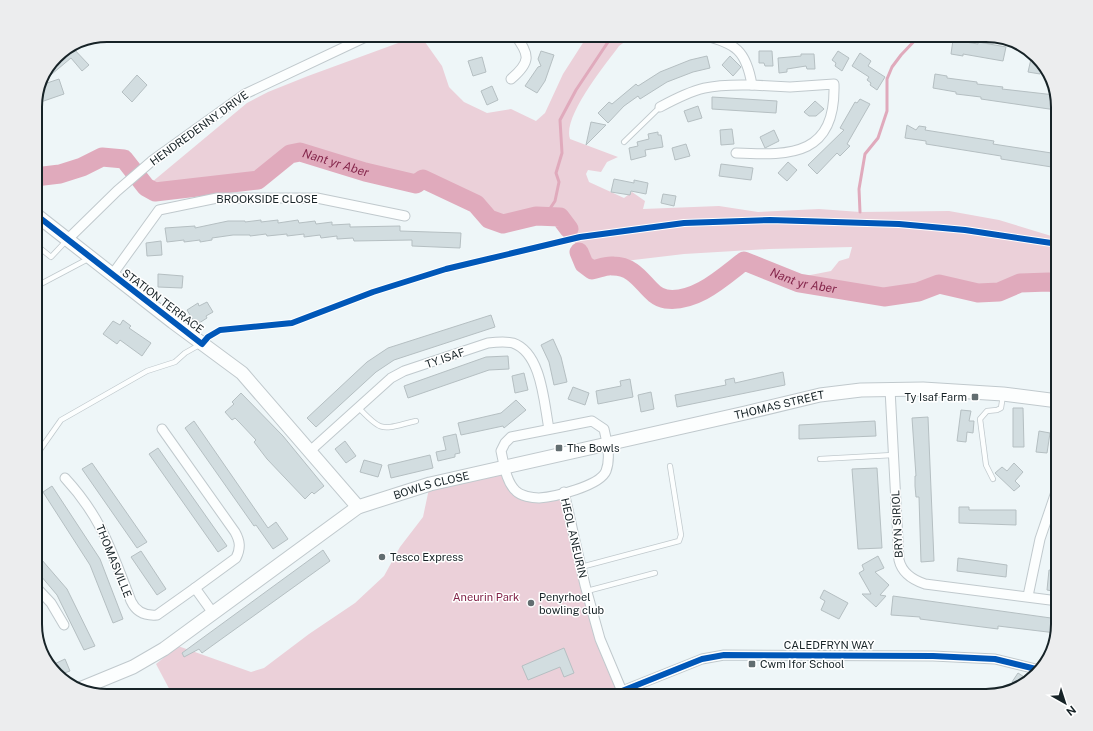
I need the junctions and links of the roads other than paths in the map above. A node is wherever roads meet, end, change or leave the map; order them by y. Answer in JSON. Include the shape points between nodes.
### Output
{"nodes":[{"id":1,"x":355,"y":42,"type":"edge"},
{"id":2,"x":520,"y":42,"type":"edge"},
{"id":3,"x":726,"y":42,"type":"edge"},
{"id":4,"x":511,"y":79,"type":"dead end"},
{"id":5,"x":752,"y":85,"type":"junction"},
{"id":6,"x":660,"y":107,"type":"joint"},
{"id":7,"x":624,"y":142,"type":"dead end"},
{"id":8,"x":736,"y":153,"type":"dead end"},
{"id":9,"x":405,"y":216,"type":"dead end"},
{"id":10,"x":42,"y":219,"type":"edge"},
{"id":11,"x":68,"y":239,"type":"junction"},
{"id":12,"x":42,"y":249,"type":"edge"},
{"id":13,"x":91,"y":258,"type":"junction"},
{"id":14,"x":112,"y":275,"type":"junction"},
{"id":15,"x":42,"y":283,"type":"edge"},
{"id":16,"x":202,"y":344,"type":"junction"},
{"id":17,"x":890,"y":389,"type":"junction"},
{"id":18,"x":1003,"y":394,"type":"junction"},
{"id":19,"x":1051,"y":400,"type":"edge"},
{"id":20,"x":358,"y":407,"type":"junction"},
{"id":21,"x":416,"y":421,"type":"dead end"},
{"id":22,"x":162,"y":429,"type":"dead end"},
{"id":23,"x":549,"y":429,"type":"junction"},
{"id":24,"x":608,"y":444,"type":"junction"},
{"id":25,"x":42,"y":446,"type":"edge"},
{"id":26,"x":310,"y":451,"type":"junction"},
{"id":27,"x":893,"y":455,"type":"junction"},
{"id":28,"x":820,"y":459,"type":"dead end"},
{"id":29,"x":670,"y":466,"type":"dead end"},
{"id":30,"x":505,"y":467,"type":"junction"},
{"id":31,"x":64,"y":478,"type":"dead end"},
{"id":32,"x":993,"y":479,"type":"dead end"},
{"id":33,"x":564,"y":492,"type":"junction"},
{"id":34,"x":358,"y":507,"type":"junction"},
{"id":35,"x":1051,"y":507,"type":"edge"},
{"id":36,"x":581,"y":567,"type":"junction"},
{"id":37,"x":655,"y":573,"type":"dead end"},
{"id":38,"x":195,"y":588,"type":"junction"},
{"id":39,"x":587,"y":591,"type":"junction"},
{"id":40,"x":42,"y":593,"type":"edge"},
{"id":41,"x":1028,"y":596,"type":"junction"},
{"id":42,"x":1051,"y":600,"type":"edge"},
{"id":43,"x":213,"y":613,"type":"junction"},
{"id":44,"x":64,"y":625,"type":"dead end"},
{"id":45,"x":1034,"y":668,"type":"edge"},
{"id":46,"x":87,"y":686,"type":"edge"},
{"id":47,"x":621,"y":689,"type":"edge"},
{"id":48,"x":632,"y":689,"type":"edge"}],
"edges":[{"from":1,"to":11,"type":"street","name":"HENDREDENNY DRIVE","via":[[245,94],[153,160]]},
{"from":2,"to":4,"type":"street","via":[[527,58],[523,68]]},
{"from":3,"to":5,"type":"street","via":[[737,49],[747,61]]},
{"from":5,"to":6,"type":"street","via":[[704,86]]},
{"from":5,"to":8,"type":"street","via":[[790,87],[834,84],[833,114],[825,131],[797,150],[771,155]]},
{"from":6,"to":7,"type":"lane"},
{"from":9,"to":14,"type":"street","name":"BROOKSIDE CLOSE","via":[[317,198],[216,198],[159,210]]},
{"from":10,"to":11,"type":"main road","name":"STATION TERRACE"},
{"from":11,"to":12,"type":"lane","via":[[51,256]]},
{"from":11,"to":13,"type":"main road","name":"STATION TERRACE"},
{"from":13,"to":14,"type":"main road","name":"STATION TERRACE"},
{"from":13,"to":15,"type":"lane"},
{"from":14,"to":16,"type":"main road","name":"STATION TERRACE"},
{"from":16,"to":25,"type":"lane","via":[[175,362],[147,371],[61,420]]},
{"from":16,"to":26,"type":"main road","name":"STATION TERRACE","via":[[242,373]]},
{"from":17,"to":18,"type":"main road","name":"THOMAS STREET"},
{"from":17,"to":24,"type":"main road","name":"THOMAS STREET","via":[[820,395]]},
{"from":17,"to":27,"type":"street","name":"BRYN SIRIOL"},
{"from":18,"to":19,"type":"main road","name":"THOMAS STREET"},
{"from":18,"to":32,"type":"lane","via":[[1001,408],[987,411],[980,419],[986,465]]},
{"from":20,"to":21,"type":"lane","via":[[373,424],[380,427]]},
{"from":20,"to":23,"type":"street","name":"TY ISAF","via":[[381,385],[404,371],[488,343],[513,343],[524,349],[532,358]]},
{"from":20,"to":26,"type":"street","name":"TY ISAF"},
{"from":22,"to":38,"type":"street","name":"THOMASVILLE","via":[[235,532],[239,542],[240,548],[236,558]]},
{"from":23,"to":24,"type":"street","via":[[592,421],[604,429]]},
{"from":23,"to":30,"type":"street","via":[[511,437],[501,451]]},
{"from":24,"to":30,"type":"main road","name":"THOMAS STREET"},
{"from":24,"to":33,"type":"street","name":"HEOL ANEURIN","via":[[607,467],[602,478],[593,484]]},
{"from":26,"to":34,"type":"main road","name":"STATION TERRACE"},
{"from":27,"to":28,"type":"lane"},
{"from":27,"to":41,"type":"street","name":"BRYN SIRIOL","via":[[899,560],[904,571],[916,581],[925,584]]},
{"from":29,"to":36,"type":"lane","via":[[679,541]]},
{"from":30,"to":33,"type":"street","name":"HEOL ANEURIN","via":[[510,483],[521,494],[539,498]]},
{"from":30,"to":34,"type":"main road","name":"BOWLS CLOSE","via":[[430,484]]},
{"from":31,"to":38,"type":"street","name":"THOMASVILLE","via":[[80,494],[101,526],[137,610],[149,616],[156,615]]},
{"from":33,"to":36,"type":"street","name":"HEOL ANEURIN"},
{"from":34,"to":43,"type":"main road","name":"BOWLS CLOSE"},
{"from":35,"to":41,"type":"street","via":[[1040,539]]},
{"from":36,"to":39,"type":"street","name":"HEOL ANEURIN"},
{"from":37,"to":39,"type":"lane"},
{"from":38,"to":43,"type":"street"},
{"from":39,"to":47,"type":"street","name":"HEOL ANEURIN","via":[[600,639]]},
{"from":40,"to":44,"type":"street"},
{"from":41,"to":42,"type":"street","name":"BRYN SIRIOL"},
{"from":43,"to":46,"type":"main road","name":"BOWLS CLOSE","via":[[164,649],[133,667]]},
{"from":45,"to":48,"type":"street","name":"CALEDFRYN WAY","via":[[995,659],[933,656],[724,655],[702,659]]}]}
